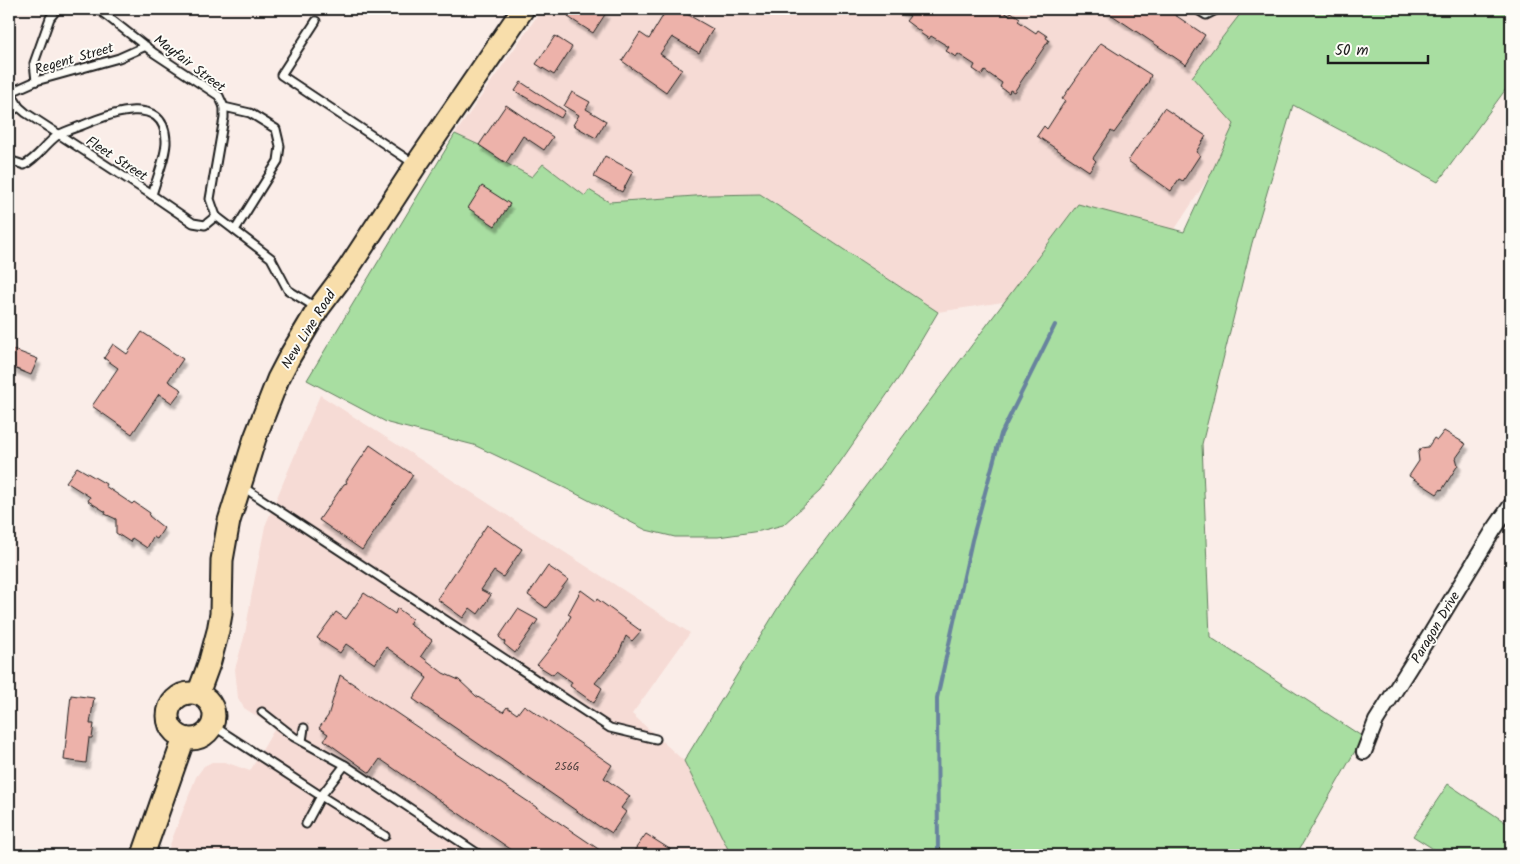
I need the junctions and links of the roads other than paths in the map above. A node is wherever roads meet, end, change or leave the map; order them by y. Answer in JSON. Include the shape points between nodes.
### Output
{"nodes":[{"id":1,"x":57,"y":9,"type":"edge"},
{"id":2,"x":98,"y":9,"type":"edge"},
{"id":3,"x":523,"y":9,"type":"edge"},
{"id":4,"x":1196,"y":9,"type":"edge"},
{"id":5,"x":1218,"y":9,"type":"edge"},
{"id":6,"x":316,"y":21,"type":"dead end"},
{"id":7,"x":146,"y":46,"type":"junction"},
{"id":8,"x":36,"y":81,"type":"junction"},
{"id":9,"x":10,"y":93,"type":"edge"},
{"id":10,"x":18,"y":107,"type":"junction"},
{"id":11,"x":224,"y":107,"type":"junction"},
{"id":12,"x":9,"y":112,"type":"edge"},
{"id":13,"x":58,"y":135,"type":"junction"},
{"id":14,"x":9,"y":160,"type":"edge"},
{"id":15,"x":416,"y":164,"type":"junction"},
{"id":16,"x":152,"y":195,"type":"junction"},
{"id":17,"x":216,"y":216,"type":"junction"},
{"id":18,"x":234,"y":230,"type":"junction"},
{"id":19,"x":318,"y":309,"type":"junction"},
{"id":20,"x":241,"y":486,"type":"junction"},
{"id":21,"x":1511,"y":505,"type":"edge"},
{"id":22,"x":198,"y":694,"type":"junction"},
{"id":23,"x":262,"y":712,"type":"dead end"},
{"id":24,"x":212,"y":725,"type":"junction"},
{"id":25,"x":304,"y":728,"type":"dead end"},
{"id":26,"x":184,"y":738,"type":"junction"},
{"id":27,"x":656,"y":739,"type":"dead end"},
{"id":28,"x":302,"y":741,"type":"junction"},
{"id":29,"x":1364,"y":752,"type":"dead end"},
{"id":30,"x":345,"y":765,"type":"junction"},
{"id":31,"x":321,"y":796,"type":"junction"},
{"id":32,"x":306,"y":824,"type":"dead end"},
{"id":33,"x":385,"y":836,"type":"dead end"},
{"id":34,"x":143,"y":855,"type":"edge"},
{"id":35,"x":480,"y":855,"type":"edge"}],
"edges":[{"from":1,"to":8,"type":"lane","via":[[50,18],[34,64]]},
{"from":2,"to":7,"type":"lane","name":"Mayfair Street"},
{"from":3,"to":15,"type":"main road","name":"New Line Road"},
{"from":4,"to":5,"type":"lane","via":[[1206,16]]},
{"from":6,"to":15,"type":"lane","via":[[281,75]]},
{"from":7,"to":8,"type":"lane","name":"Regent Street","via":[[119,58]]},
{"from":7,"to":11,"type":"lane","name":"Mayfair Street","via":[[219,96]]},
{"from":8,"to":9,"type":"lane","name":"Regent Street"},
{"from":9,"to":10,"type":"lane","name":"Fleet Street"},
{"from":10,"to":12,"type":"lane"},
{"from":10,"to":13,"type":"lane","name":"Fleet Street"},
{"from":11,"to":17,"type":"lane","name":"Mayfair Street","via":[[210,199]]},
{"from":11,"to":18,"type":"lane","via":[[250,113],[276,130],[280,146],[278,161]]},
{"from":13,"to":14,"type":"lane","via":[[32,161],[24,165]]},
{"from":13,"to":16,"type":"lane","name":"Fleet Street"},
{"from":13,"to":16,"type":"lane","via":[[98,118],[129,110],[140,110],[159,119],[164,128],[166,146]]},
{"from":15,"to":19,"type":"main road","name":"New Line Road"},
{"from":16,"to":17,"type":"lane","name":"Fleet Street","via":[[192,223],[205,225]]},
{"from":17,"to":18,"type":"lane"},
{"from":18,"to":19,"type":"lane","via":[[271,258],[288,290]]},
{"from":19,"to":20,"type":"main road","name":"New Line Road","via":[[278,379]]},
{"from":20,"to":22,"type":"main road","name":"New Line Road","via":[[225,541],[218,631]]},
{"from":20,"to":27,"type":"lane","via":[[610,728]]},
{"from":21,"to":29,"type":"street","name":"Paragon Drive","via":[[1376,721]]},
{"from":22,"to":24,"type":"main road","via":[[205,697],[214,710]]},
{"from":22,"to":26,"type":"main road","via":[[182,695],[168,712],[172,728]]},
{"from":23,"to":28,"type":"lane"},
{"from":24,"to":26,"type":"main road","via":[[209,731],[197,738]]},
{"from":24,"to":31,"type":"lane"},
{"from":25,"to":28,"type":"lane"},
{"from":26,"to":34,"type":"main road"},
{"from":28,"to":30,"type":"lane"},
{"from":30,"to":31,"type":"lane"},
{"from":30,"to":35,"type":"lane"},
{"from":31,"to":32,"type":"lane"},
{"from":31,"to":33,"type":"lane"}]}
